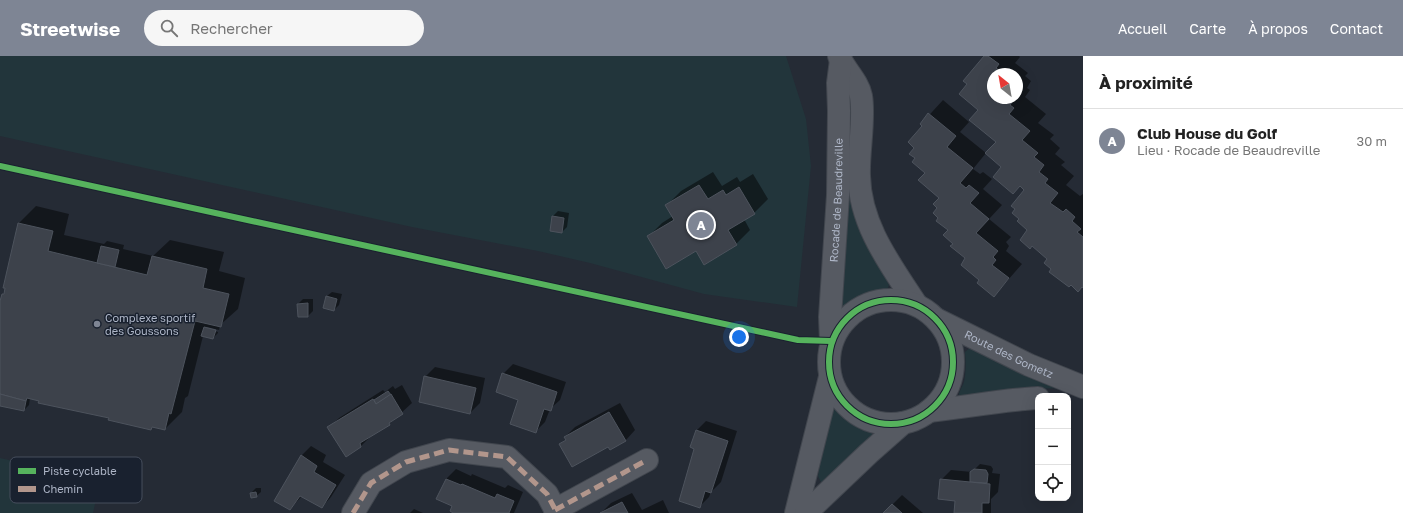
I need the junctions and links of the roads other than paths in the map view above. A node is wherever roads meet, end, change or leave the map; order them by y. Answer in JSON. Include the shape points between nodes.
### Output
{"nodes":[{"id":1,"x":843,"y":57,"type":"edge"},
{"id":2,"x":916,"y":304,"type":"junction"},
{"id":3,"x":936,"y":319,"type":"junction"},
{"id":4,"x":831,"y":340,"type":"junction"},
{"id":5,"x":830,"y":378,"type":"junction"},
{"id":6,"x":1083,"y":387,"type":"edge"},
{"id":7,"x":1083,"y":395,"type":"edge"},
{"id":8,"x":1071,"y":396,"type":"edge"},
{"id":9,"x":1035,"y":398,"type":"edge"},
{"id":10,"x":929,"y":410,"type":"junction"},
{"id":11,"x":903,"y":423,"type":"junction"},
{"id":12,"x":648,"y":460,"type":"dead end"},
{"id":13,"x":556,"y":511,"type":"edge"},
{"id":14,"x":353,"y":513,"type":"edge"},
{"id":15,"x":796,"y":513,"type":"edge"},
{"id":16,"x":806,"y":513,"type":"edge"}],
"edges":[{"from":1,"to":2,"type":"street","name":"Rocade de Beaudreville","via":[[861,96],[859,176],[863,207],[883,254]]},
{"from":1,"to":4,"type":"street","name":"Rocade de Beaudreville","via":[[838,83],[838,180],[830,317]]},
{"from":2,"to":3,"type":"street"},
{"from":2,"to":4,"type":"street","via":[[896,299],[876,301],[857,309],[842,323]]},
{"from":3,"to":6,"type":"street","name":"Route des Gometz","via":[[1029,366]]},
{"from":3,"to":10,"type":"street","via":[[946,333],[952,349],[953,366],[947,388]]},
{"from":4,"to":5,"type":"street","via":[[828,359]]},
{"from":5,"to":11,"type":"street","via":[[837,395],[850,409],[866,419],[884,424]]},
{"from":5,"to":15,"type":"street"},
{"from":7,"to":8,"type":"street"},
{"from":9,"to":10,"type":"street"},
{"from":10,"to":11,"type":"street"},
{"from":11,"to":16,"type":"street"},
{"from":12,"to":13,"type":"street"},
{"from":13,"to":14,"type":"street","via":[[547,494],[507,457],[449,450],[406,462],[371,483]]}]}
